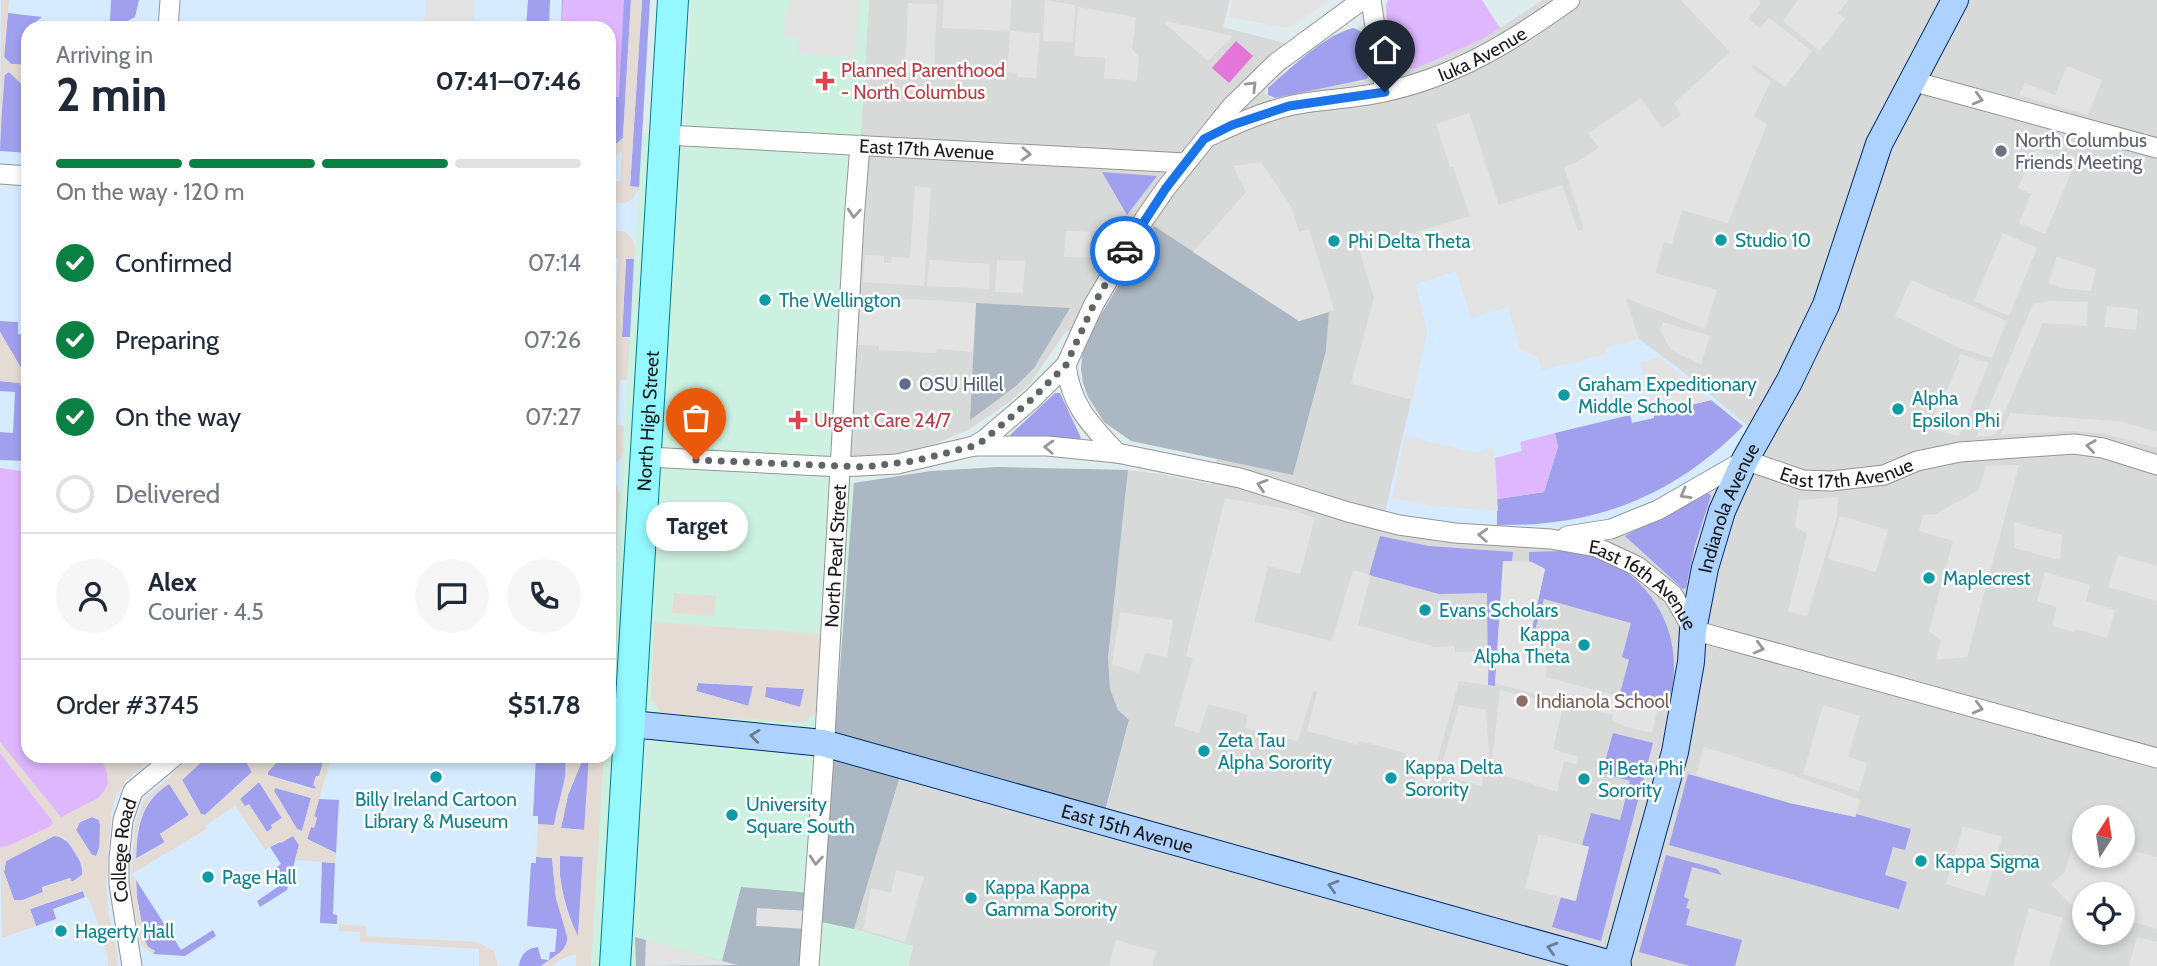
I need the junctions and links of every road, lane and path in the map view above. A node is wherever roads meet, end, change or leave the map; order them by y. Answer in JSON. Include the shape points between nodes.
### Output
{"nodes":[{"id":1,"x":170,"y":0,"type":"edge"},
{"id":2,"x":673,"y":0,"type":"edge"},
{"id":3,"x":1362,"y":0,"type":"edge"},
{"id":4,"x":1371,"y":0,"type":"edge"},
{"id":5,"x":1570,"y":0,"type":"edge"},
{"id":6,"x":1955,"y":0,"type":"edge"},
{"id":7,"x":168,"y":21,"type":"edge"},
{"id":8,"x":1912,"y":81,"type":"junction"},
{"id":9,"x":1385,"y":92,"type":"junction"},
{"id":10,"x":666,"y":135,"type":"junction"},
{"id":11,"x":1204,"y":139,"type":"junction"},
{"id":12,"x":860,"y":145,"type":"junction"},
{"id":13,"x":2157,"y":148,"type":"edge"},
{"id":14,"x":1185,"y":163,"type":"junction"},
{"id":15,"x":0,"y":174,"type":"edge"},
{"id":16,"x":21,"y":176,"type":"edge"},
{"id":17,"x":1066,"y":365,"type":"junction"},
{"id":18,"x":974,"y":446,"type":"junction"},
{"id":19,"x":1116,"y":453,"type":"junction"},
{"id":20,"x":647,"y":457,"type":"junction"},
{"id":21,"x":1745,"y":460,"type":"junction"},
{"id":22,"x":2157,"y":465,"type":"edge"},
{"id":23,"x":841,"y":467,"type":"junction"},
{"id":24,"x":1551,"y":539,"type":"junction"},
{"id":25,"x":1693,"y":629,"type":"junction"},
{"id":26,"x":631,"y":724,"type":"junction"},
{"id":27,"x":823,"y":743,"type":"junction"},
{"id":28,"x":2157,"y":758,"type":"edge"},
{"id":29,"x":167,"y":763,"type":"edge"},
{"id":30,"x":132,"y":966,"type":"edge"},
{"id":31,"x":615,"y":966,"type":"edge"},
{"id":32,"x":809,"y":966,"type":"edge"},
{"id":33,"x":1617,"y":966,"type":"edge"}],
"edges":[{"from":1,"to":7,"type":"street"},
{"from":2,"to":10,"type":"main road","name":"North High Street"},
{"from":11,"to":3,"type":"street","one_way":true,"via":[[1276,63]]},
{"from":4,"to":9,"type":"street"},
{"from":5,"to":9,"type":"street","name":"Iuka Avenue","via":[[1478,59]]},
{"from":6,"to":8,"type":"street","name":"Indianola Avenue"},
{"from":8,"to":13,"type":"street","one_way":true},
{"from":8,"to":21,"type":"street","name":"Indianola Avenue","via":[[1879,144],[1826,305]]},
{"from":9,"to":11,"type":"street","name":"Iuka Avenue","via":[[1289,106]]},
{"from":10,"to":12,"type":"street","name":"East 17th Avenue"},
{"from":10,"to":20,"type":"main road","name":"North High Street"},
{"from":11,"to":14,"type":"street"},
{"from":12,"to":14,"type":"street","name":"East 17th Avenue","one_way":true},
{"from":12,"to":23,"type":"street","name":"North Pearl Street","one_way":true},
{"from":14,"to":17,"type":"street","via":[[1122,256]]},
{"from":15,"to":16,"type":"street"},
{"from":17,"to":18,"type":"street"},
{"from":17,"to":19,"type":"street","via":[[1068,383],[1083,416]]},
{"from":19,"to":18,"type":"street","name":"East 16th Avenue","one_way":true,"via":[[1047,446]]},
{"from":18,"to":23,"type":"street","name":"East 16th Avenue","via":[[897,464]]},
{"from":24,"to":19,"type":"street","name":"East 16th Avenue","one_way":true,"via":[[1399,526],[1240,478]]},
{"from":20,"to":23,"type":"street","name":"East 16th Avenue"},
{"from":20,"to":26,"type":"main road","name":"North High Street"},
{"from":22,"to":21,"type":"street","name":"East 17th Avenue","one_way":true,"via":[[2074,444],[1949,454],[1884,475],[1831,481],[1803,480]]},
{"from":21,"to":24,"type":"street","one_way":true,"via":[[1658,510],[1611,529]]},
{"from":21,"to":25,"type":"street","name":"Indianola Avenue","via":[[1722,510]]},
{"from":23,"to":27,"type":"street","name":"North Pearl Street"},
{"from":24,"to":25,"type":"street","name":"East 16th Avenue","via":[[1596,547],[1637,566],[1673,594]]},
{"from":25,"to":28,"type":"street","name":"East 16th Avenue","one_way":true},
{"from":25,"to":33,"type":"street","name":"Indianola Avenue","via":[[1675,752]]},
{"from":27,"to":26,"type":"street","name":"East 15th Avenue","one_way":true},
{"from":26,"to":31,"type":"main road","name":"North High Street"},
{"from":27,"to":32,"type":"street","name":"North Pearl Street","one_way":true},
{"from":33,"to":27,"type":"street","name":"East 15th Avenue","one_way":true},
{"from":29,"to":30,"type":"street","name":"College Road","via":[[133,791],[123,820],[121,909]]}]}
